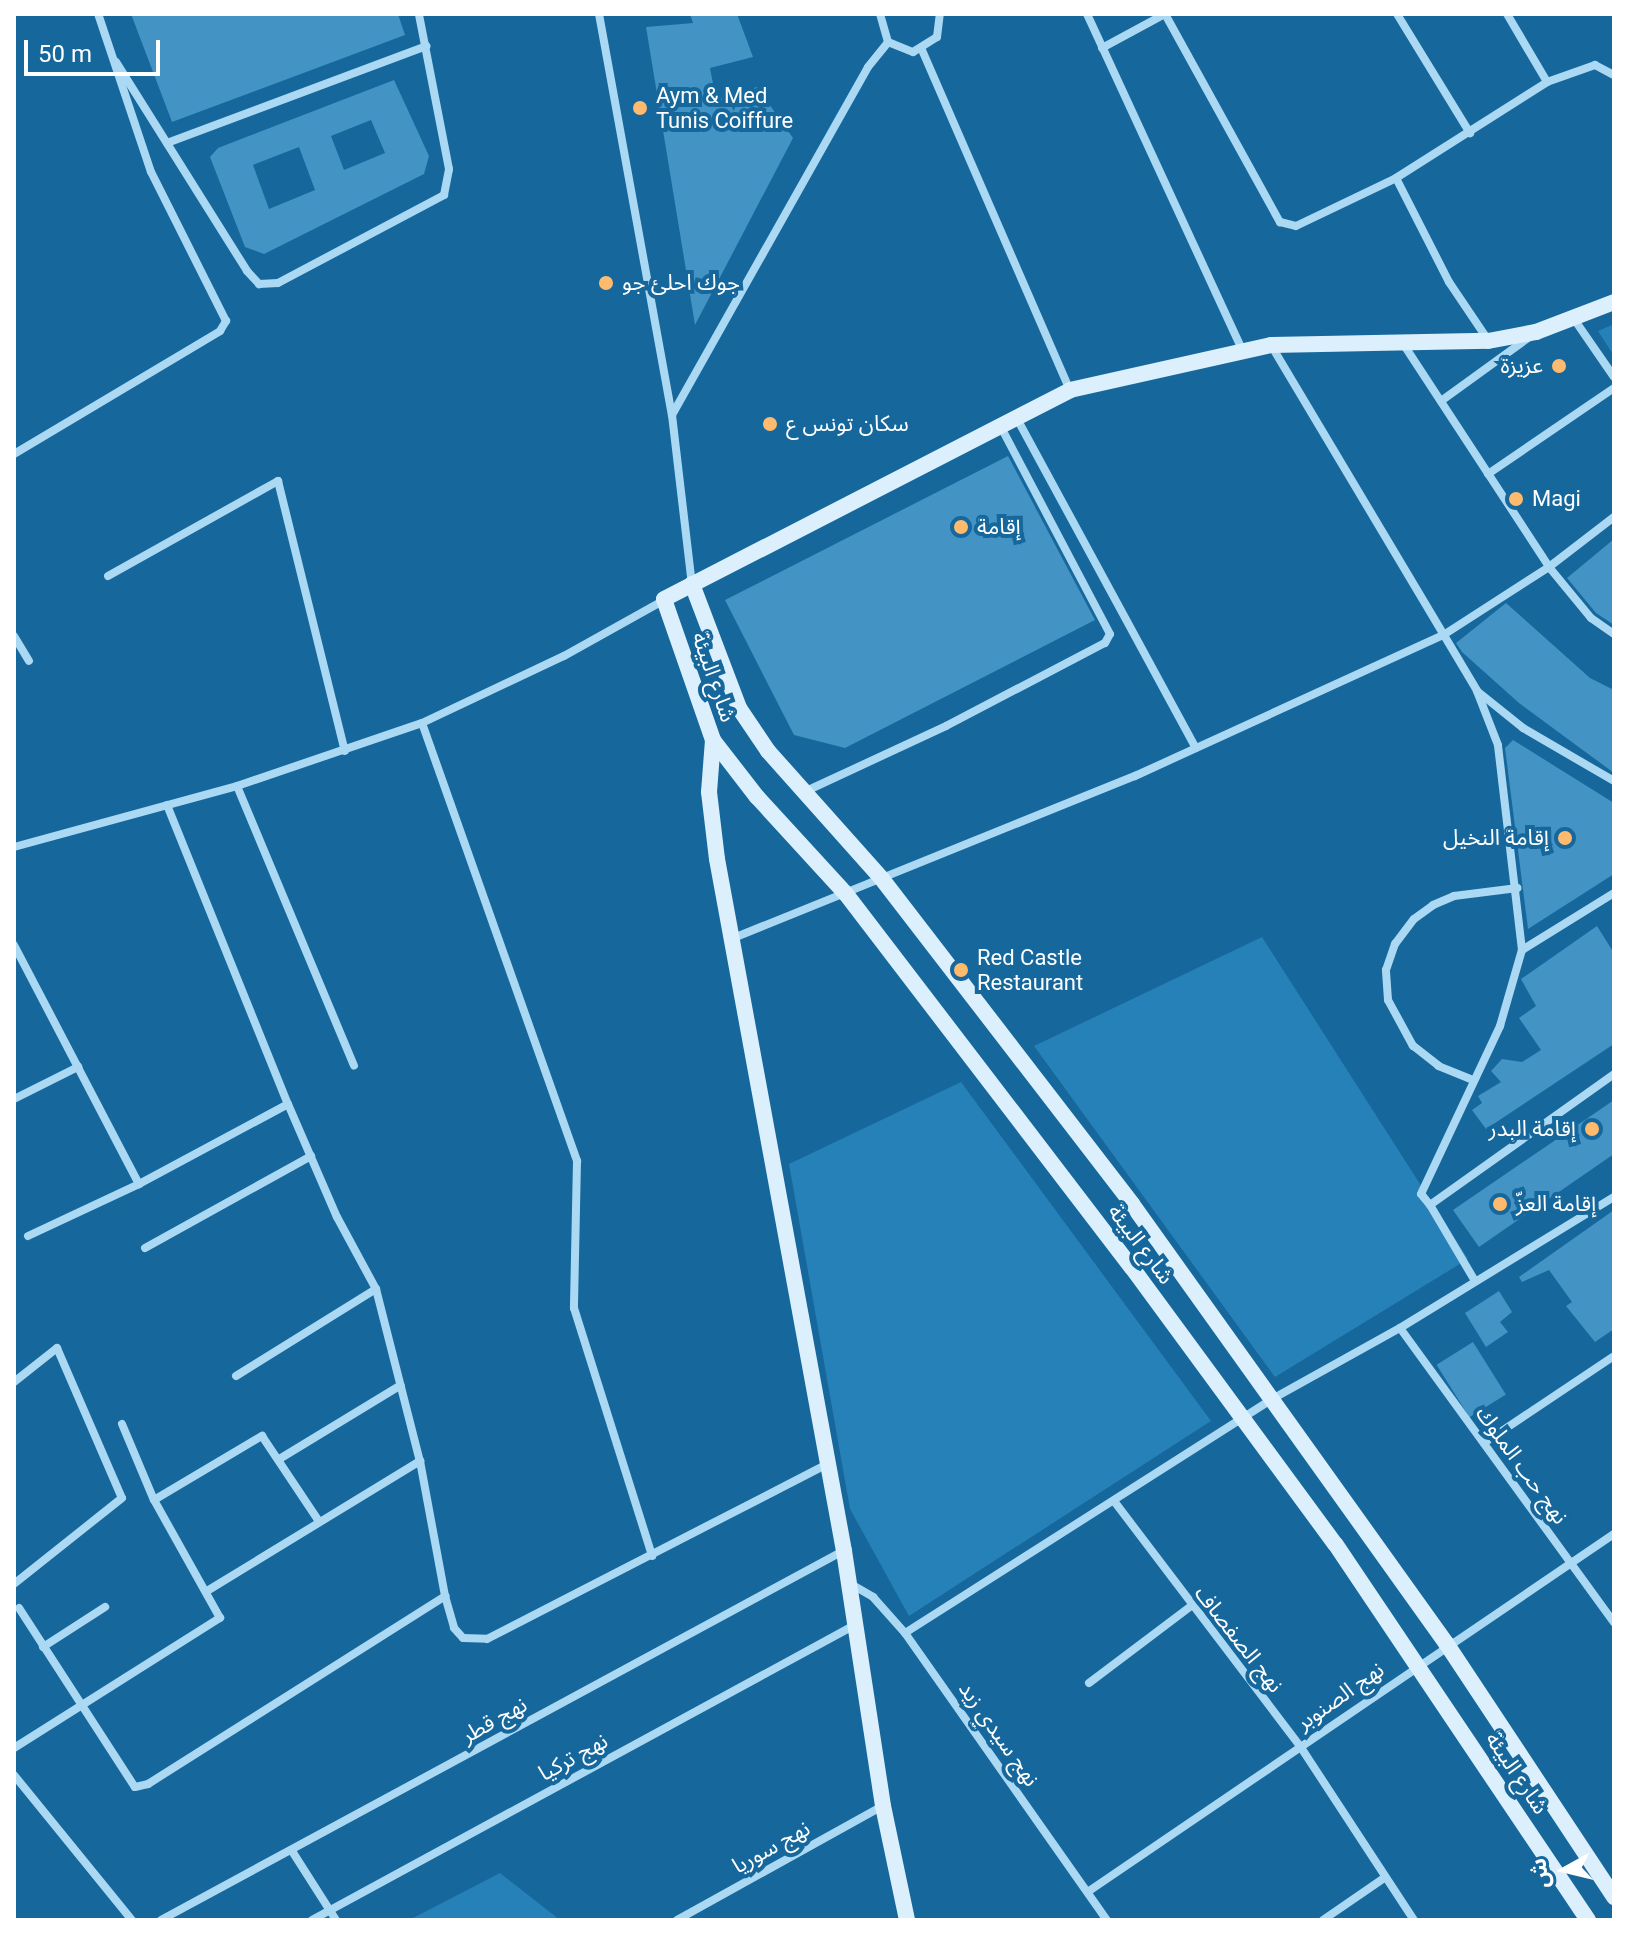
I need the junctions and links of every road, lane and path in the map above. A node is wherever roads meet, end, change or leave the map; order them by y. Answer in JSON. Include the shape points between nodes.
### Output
{"nodes":[{"id":1,"x":98,"y":14,"type":"edge"},
{"id":2,"x":419,"y":14,"type":"edge"},
{"id":3,"x":599,"y":14,"type":"edge"},
{"id":4,"x":880,"y":14,"type":"edge"},
{"id":5,"x":940,"y":14,"type":"edge"},
{"id":6,"x":1087,"y":14,"type":"edge"},
{"id":7,"x":1165,"y":14,"type":"edge"},
{"id":8,"x":1397,"y":14,"type":"edge"},
{"id":9,"x":1507,"y":14,"type":"edge"},
{"id":10,"x":888,"y":42,"type":"junction"},
{"id":11,"x":426,"y":46,"type":"junction"},
{"id":12,"x":1102,"y":48,"type":"junction"},
{"id":13,"x":922,"y":50,"type":"junction"},
{"id":14,"x":116,"y":62,"type":"junction"},
{"id":15,"x":1614,"y":75,"type":"edge"},
{"id":16,"x":1547,"y":82,"type":"junction"},
{"id":17,"x":1470,"y":133,"type":"junction"},
{"id":18,"x":167,"y":143,"type":"junction"},
{"id":19,"x":1396,"y":178,"type":"junction"},
{"id":20,"x":1614,"y":302,"type":"edge"},
{"id":21,"x":1574,"y":319,"type":"junction"},
{"id":22,"x":1536,"y":332,"type":"junction"},
{"id":23,"x":1488,"y":341,"type":"junction"},
{"id":24,"x":1401,"y":342,"type":"junction"},
{"id":25,"x":1271,"y":345,"type":"junction"},
{"id":26,"x":1243,"y":351,"type":"junction"},
{"id":27,"x":1614,"y":377,"type":"edge"},
{"id":28,"x":1614,"y":388,"type":"edge"},
{"id":29,"x":1070,"y":390,"type":"junction"},
{"id":30,"x":1441,"y":401,"type":"junction"},
{"id":31,"x":672,"y":415,"type":"junction"},
{"id":32,"x":1007,"y":418,"type":"junction"},
{"id":33,"x":14,"y":454,"type":"edge"},
{"id":34,"x":1488,"y":474,"type":"junction"},
{"id":35,"x":1614,"y":517,"type":"edge"},
{"id":36,"x":1549,"y":567,"type":"junction"},
{"id":37,"x":108,"y":576,"type":"dead end"},
{"id":38,"x":692,"y":584,"type":"junction"},
{"id":39,"x":664,"y":599,"type":"junction"},
{"id":40,"x":1445,"y":634,"type":"junction"},
{"id":41,"x":1614,"y":634,"type":"edge"},
{"id":42,"x":14,"y":636,"type":"edge"},
{"id":43,"x":29,"y":661,"type":"dead end"},
{"id":44,"x":1477,"y":691,"type":"junction"},
{"id":45,"x":422,"y":723,"type":"junction"},
{"id":46,"x":713,"y":740,"type":"junction"},
{"id":47,"x":1196,"y":748,"type":"junction"},
{"id":48,"x":345,"y":751,"type":"junction"},
{"id":49,"x":1614,"y":781,"type":"edge"},
{"id":50,"x":237,"y":786,"type":"junction"},
{"id":51,"x":803,"y":792,"type":"junction"},
{"id":52,"x":167,"y":805,"type":"junction"},
{"id":53,"x":14,"y":847,"type":"edge"},
{"id":54,"x":882,"y":879,"type":"junction"},
{"id":55,"x":1518,"y":888,"type":"junction"},
{"id":56,"x":1614,"y":893,"type":"edge"},
{"id":57,"x":846,"y":894,"type":"junction"},
{"id":58,"x":731,"y":939,"type":"junction"},
{"id":59,"x":14,"y":945,"type":"edge"},
{"id":60,"x":1522,"y":950,"type":"junction"},
{"id":61,"x":354,"y":1066,"type":"dead end"},
{"id":62,"x":78,"y":1067,"type":"junction"},
{"id":63,"x":1614,"y":1074,"type":"edge"},
{"id":64,"x":1473,"y":1080,"type":"junction"},
{"id":65,"x":14,"y":1099,"type":"edge"},
{"id":66,"x":288,"y":1104,"type":"junction"},
{"id":67,"x":311,"y":1156,"type":"junction"},
{"id":68,"x":139,"y":1184,"type":"junction"},
{"id":69,"x":1614,"y":1197,"type":"edge"},
{"id":70,"x":1430,"y":1205,"type":"junction"},
{"id":71,"x":28,"y":1236,"type":"dead end"},
{"id":72,"x":145,"y":1248,"type":"dead end"},
{"id":73,"x":1475,"y":1281,"type":"junction"},
{"id":74,"x":376,"y":1289,"type":"junction"},
{"id":75,"x":1400,"y":1328,"type":"junction"},
{"id":76,"x":1614,"y":1356,"type":"edge"},
{"id":77,"x":236,"y":1376,"type":"dead end"},
{"id":78,"x":14,"y":1382,"type":"edge"},
{"id":79,"x":401,"y":1385,"type":"junction"},
{"id":80,"x":1274,"y":1398,"type":"junction"},
{"id":81,"x":1241,"y":1420,"type":"junction"},
{"id":82,"x":122,"y":1424,"type":"dead end"},
{"id":83,"x":1484,"y":1443,"type":"junction"},
{"id":84,"x":281,"y":1458,"type":"junction"},
{"id":85,"x":420,"y":1461,"type":"junction"},
{"id":86,"x":828,"y":1464,"type":"junction"},
{"id":87,"x":154,"y":1500,"type":"junction"},
{"id":88,"x":1114,"y":1501,"type":"junction"},
{"id":89,"x":318,"y":1520,"type":"junction"},
{"id":90,"x":1614,"y":1534,"type":"edge"},
{"id":91,"x":844,"y":1551,"type":"junction"},
{"id":92,"x":652,"y":1556,"type":"junction"},
{"id":93,"x":1571,"y":1562,"type":"junction"},
{"id":94,"x":848,"y":1583,"type":"junction"},
{"id":95,"x":14,"y":1584,"type":"edge"},
{"id":96,"x":207,"y":1591,"type":"junction"},
{"id":97,"x":445,"y":1596,"type":"junction"},
{"id":98,"x":105,"y":1607,"type":"dead end"},
{"id":99,"x":1190,"y":1607,"type":"junction"},
{"id":100,"x":19,"y":1608,"type":"dead end"},
{"id":101,"x":1614,"y":1623,"type":"edge"},
{"id":102,"x":853,"y":1626,"type":"junction"},
{"id":103,"x":905,"y":1633,"type":"junction"},
{"id":104,"x":1446,"y":1643,"type":"junction"},
{"id":105,"x":43,"y":1647,"type":"junction"},
{"id":106,"x":1418,"y":1664,"type":"junction"},
{"id":107,"x":1089,"y":1683,"type":"dead end"},
{"id":108,"x":79,"y":1707,"type":"junction"},
{"id":109,"x":1300,"y":1746,"type":"junction"},
{"id":110,"x":14,"y":1748,"type":"edge"},
{"id":111,"x":14,"y":1775,"type":"edge"},
{"id":112,"x":883,"y":1806,"type":"junction"},
{"id":113,"x":292,"y":1851,"type":"junction"},
{"id":114,"x":1384,"y":1878,"type":"junction"},
{"id":115,"x":1089,"y":1891,"type":"junction"},
{"id":116,"x":1614,"y":1897,"type":"edge"},
{"id":117,"x":327,"y":1913,"type":"junction"},
{"id":118,"x":132,"y":1920,"type":"edge"},
{"id":119,"x":161,"y":1920,"type":"edge"},
{"id":120,"x":312,"y":1920,"type":"edge"},
{"id":121,"x":336,"y":1920,"type":"edge"},
{"id":122,"x":677,"y":1920,"type":"edge"},
{"id":123,"x":907,"y":1920,"type":"edge"},
{"id":124,"x":1107,"y":1920,"type":"edge"},
{"id":125,"x":1323,"y":1920,"type":"edge"},
{"id":126,"x":1414,"y":1920,"type":"edge"},
{"id":127,"x":1588,"y":1920,"type":"edge"}],
"edges":[{"from":1,"to":14,"type":"street"},
{"from":2,"to":11,"type":"street"},
{"from":3,"to":31,"type":"street"},
{"from":4,"to":10,"type":"street"},
{"from":5,"to":13,"type":"street","via":[[937,37]]},
{"from":6,"to":12,"type":"street"},
{"from":7,"to":12,"type":"street"},
{"from":7,"to":19,"type":"street","via":[[1280,222],[1306,223]]},
{"from":8,"to":17,"type":"street"},
{"from":9,"to":16,"type":"street"},
{"from":10,"to":13,"type":"street","via":[[904,51]]},
{"from":10,"to":31,"type":"street","via":[[868,67]]},
{"from":11,"to":18,"type":"street"},
{"from":11,"to":18,"type":"street","via":[[449,169],[444,195],[278,283],[259,284],[247,271]]},
{"from":12,"to":26,"type":"street"},
{"from":13,"to":29,"type":"street"},
{"from":14,"to":18,"type":"street"},
{"from":14,"to":33,"type":"street","via":[[151,172],[226,321],[220,331]]},
{"from":15,"to":16,"type":"street","via":[[1595,65]]},
{"from":16,"to":17,"type":"street"},
{"from":17,"to":19,"type":"street"},
{"from":19,"to":23,"type":"street","via":[[1449,282]]},
{"from":20,"to":21,"type":"street"},
{"from":21,"to":22,"type":"street"},
{"from":21,"to":27,"type":"street"},
{"from":22,"to":23,"type":"street"},
{"from":22,"to":30,"type":"street"},
{"from":23,"to":24,"type":"street"},
{"from":24,"to":25,"type":"street"},
{"from":24,"to":30,"type":"street"},
{"from":25,"to":26,"type":"street"},
{"from":25,"to":40,"type":"street"},
{"from":26,"to":29,"type":"street"},
{"from":28,"to":34,"type":"street"},
{"from":29,"to":32,"type":"street"},
{"from":30,"to":34,"type":"street"},
{"from":31,"to":38,"type":"street"},
{"from":32,"to":38,"type":"street"},
{"from":32,"to":47,"type":"street"},
{"from":32,"to":51,"type":"street","via":[[1110,634],[1105,643],[946,726]]},
{"from":34,"to":36,"type":"street"},
{"from":35,"to":36,"type":"street"},
{"from":36,"to":40,"type":"street"},
{"from":36,"to":41,"type":"street","via":[[1591,618]]},
{"from":37,"to":48,"type":"street","via":[[278,481]]},
{"from":38,"to":39,"type":"street"},
{"from":38,"to":51,"type":"street","name":"شارع البيئة","via":[[739,708]]},
{"from":39,"to":45,"type":"street","via":[[564,656]]},
{"from":39,"to":46,"type":"street","name":"شارع البيئة"},
{"from":40,"to":44,"type":"street"},
{"from":40,"to":47,"type":"street"},
{"from":42,"to":43,"type":"street"},
{"from":44,"to":49,"type":"street","via":[[1523,728]]},
{"from":44,"to":55,"type":"street","via":[[1498,745]]},
{"from":45,"to":48,"type":"street"},
{"from":45,"to":92,"type":"street","via":[[577,1161],[574,1308]]},
{"from":46,"to":57,"type":"street","name":"شارع البيئة"},
{"from":46,"to":58,"type":"street","via":[[709,792]]},
{"from":47,"to":54,"type":"street"},
{"from":48,"to":50,"type":"street"},
{"from":50,"to":52,"type":"street"},
{"from":50,"to":61,"type":"street"},
{"from":51,"to":54,"type":"street","name":"شارع البيئة"},
{"from":52,"to":53,"type":"street"},
{"from":52,"to":66,"type":"street"},
{"from":54,"to":57,"type":"street"},
{"from":54,"to":80,"type":"street","name":"شارع البيئة"},
{"from":55,"to":60,"type":"street"},
{"from":55,"to":64,"type":"street","via":[[1454,896],[1433,905],[1404,932],[1386,970],[1388,1000],[1413,1046],[1439,1066]]},
{"from":56,"to":60,"type":"street"},
{"from":57,"to":58,"type":"street"},
{"from":57,"to":81,"type":"street","name":"شارع البيئة","via":[[1123,1256]]},
{"from":58,"to":86,"type":"street"},
{"from":59,"to":62,"type":"street"},
{"from":60,"to":64,"type":"street","via":[[1500,1026]]},
{"from":62,"to":65,"type":"street"},
{"from":62,"to":68,"type":"street"},
{"from":63,"to":70,"type":"street"},
{"from":64,"to":70,"type":"street","via":[[1421,1194]]},
{"from":66,"to":67,"type":"street"},
{"from":66,"to":68,"type":"street"},
{"from":67,"to":72,"type":"street"},
{"from":67,"to":74,"type":"street"},
{"from":68,"to":71,"type":"street"},
{"from":69,"to":73,"type":"street"},
{"from":70,"to":73,"type":"street"},
{"from":73,"to":75,"type":"street"},
{"from":74,"to":77,"type":"street"},
{"from":74,"to":79,"type":"street"},
{"from":75,"to":80,"type":"street"},
{"from":75,"to":83,"type":"street","name":"نهج حب الملوك"},
{"from":76,"to":83,"type":"street"},
{"from":78,"to":95,"type":"street","via":[[57,1348],[122,1498]]},
{"from":79,"to":84,"type":"street"},
{"from":79,"to":85,"type":"street"},
{"from":80,"to":81,"type":"street"},
{"from":80,"to":104,"type":"street","name":"شارع البيئة"},
{"from":81,"to":88,"type":"street"},
{"from":81,"to":106,"type":"street","name":"شارع البيئة"},
{"from":82,"to":87,"type":"street"},
{"from":83,"to":93,"type":"street","name":"نهج حب الملوك"},
{"from":84,"to":87,"type":"street","via":[[267,1438],[257,1437]]},
{"from":84,"to":89,"type":"street"},
{"from":85,"to":89,"type":"street"},
{"from":85,"to":97,"type":"street"},
{"from":86,"to":91,"type":"street"},
{"from":86,"to":92,"type":"street"},
{"from":87,"to":96,"type":"street"},
{"from":88,"to":99,"type":"street","name":"نهج الصفصاف"},
{"from":88,"to":103,"type":"street"},
{"from":89,"to":96,"type":"street"},
{"from":90,"to":93,"type":"street","name":"نهج الصنوبر"},
{"from":91,"to":94,"type":"street"},
{"from":91,"to":113,"type":"street","name":"نهج قطر"},
{"from":92,"to":97,"type":"street","via":[[487,1639],[463,1638],[454,1628]]},
{"from":93,"to":101,"type":"street","name":"نهج حب الملوك"},
{"from":93,"to":104,"type":"street","name":"نهج الصنوبر"},
{"from":94,"to":102,"type":"street"},
{"from":94,"to":103,"type":"street","name":"نهج سيدي زيد","via":[[873,1597]]},
{"from":96,"to":108,"type":"street","via":[[219,1620]]},
{"from":97,"to":108,"type":"street","via":[[142,1786],[129,1784]]},
{"from":98,"to":105,"type":"street"},
{"from":99,"to":107,"type":"street"},
{"from":99,"to":109,"type":"street","name":"نهج الصفصاف"},
{"from":100,"to":105,"type":"street"},
{"from":102,"to":112,"type":"street"},
{"from":102,"to":117,"type":"street","name":"نهج تركيا"},
{"from":103,"to":115,"type":"street","name":"نهج سيدي زيد"},
{"from":104,"to":106,"type":"street","name":"نهج الصنوبر"},
{"from":104,"to":116,"type":"street","name":"شارع البيئة"},
{"from":105,"to":108,"type":"street"},
{"from":106,"to":109,"type":"street","name":"نهج الصنوبر"},
{"from":106,"to":127,"type":"street","name":"شارع البيئة"},
{"from":108,"to":110,"type":"street"},
{"from":109,"to":114,"type":"street","name":"نهج الصفصاف"},
{"from":109,"to":115,"type":"street","name":"نهج الصنوبر"},
{"from":111,"to":118,"type":"street"},
{"from":112,"to":122,"type":"street","name":"نهج سوريا"},
{"from":112,"to":123,"type":"street"},
{"from":113,"to":117,"type":"street"},
{"from":113,"to":119,"type":"street","name":"نهج قطر"},
{"from":114,"to":125,"type":"street"},
{"from":114,"to":126,"type":"street","name":"نهج الصفصاف"},
{"from":115,"to":124,"type":"street","name":"نهج سيدي زيد"},
{"from":117,"to":120,"type":"street","name":"نهج تركيا"},
{"from":117,"to":121,"type":"street"}]}
